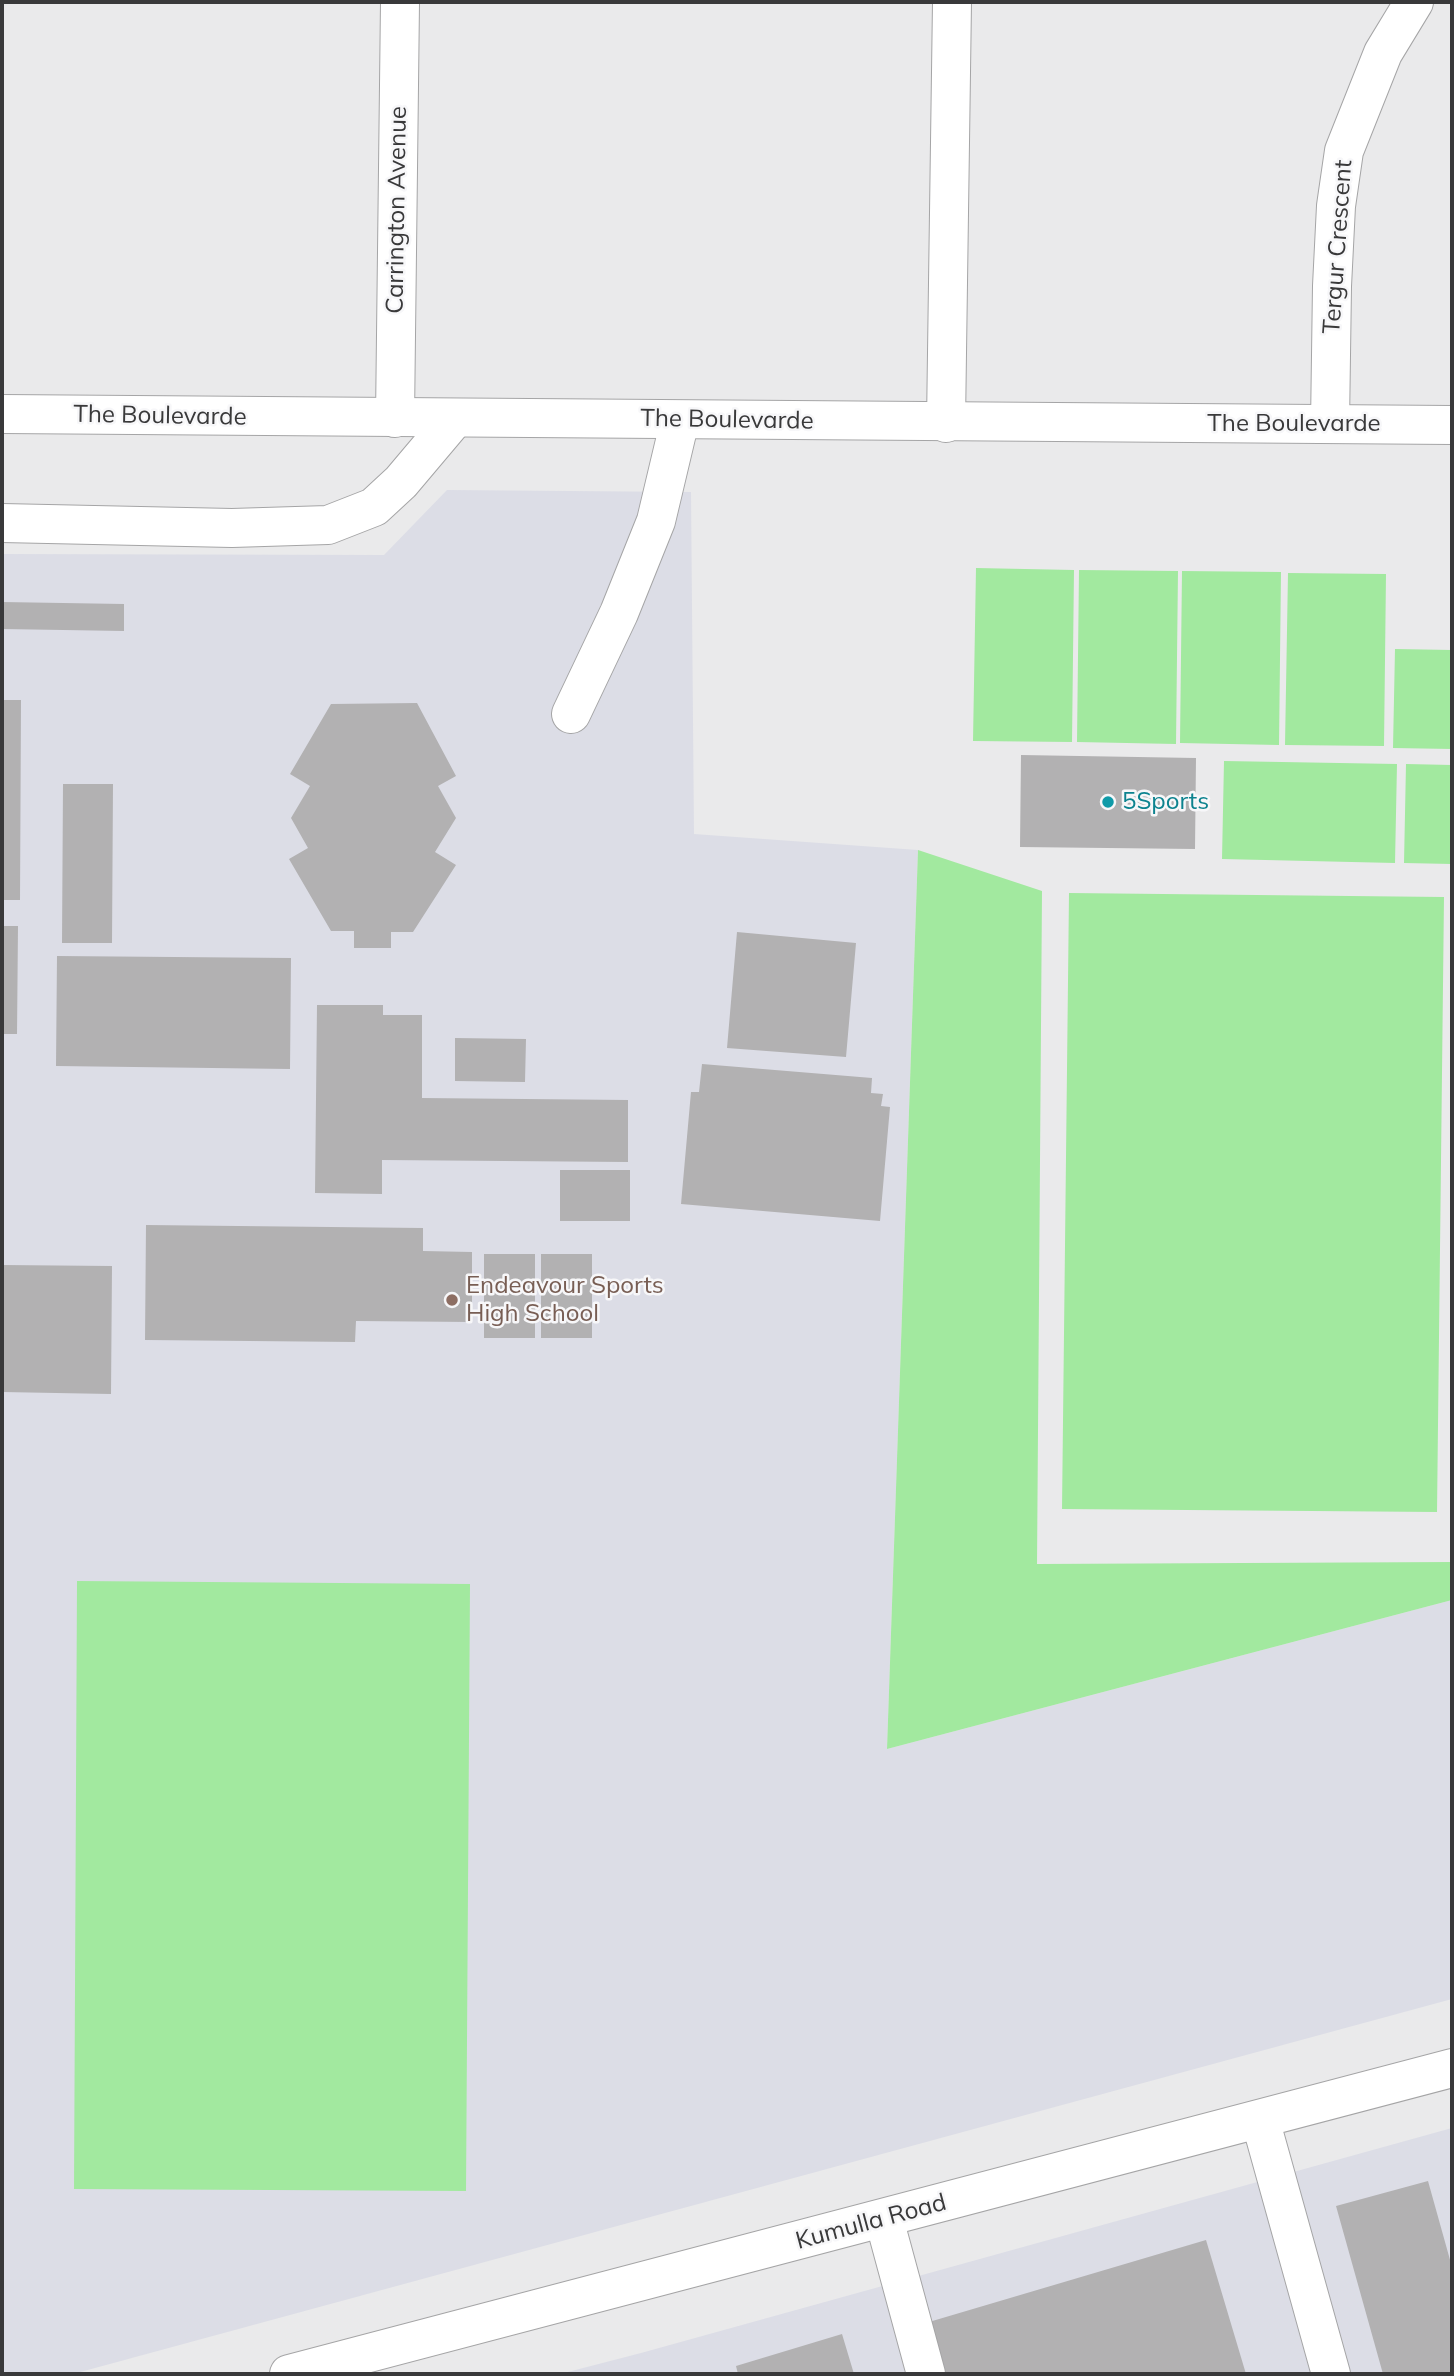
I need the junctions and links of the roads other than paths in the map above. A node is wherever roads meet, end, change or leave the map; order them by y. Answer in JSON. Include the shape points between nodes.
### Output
{"nodes":[{"id":1,"x":400,"y":2,"type":"edge"},
{"id":2,"x":952,"y":2,"type":"edge"},
{"id":3,"x":1414,"y":2,"type":"edge"},
{"id":4,"x":2,"y":414,"type":"edge"},
{"id":5,"x":395,"y":418,"type":"junction"},
{"id":6,"x":455,"y":418,"type":"junction"},
{"id":7,"x":680,"y":420,"type":"junction"},
{"id":8,"x":946,"y":423,"type":"junction"},
{"id":9,"x":1330,"y":424,"type":"junction"},
{"id":10,"x":1452,"y":425,"type":"edge"},
{"id":11,"x":2,"y":523,"type":"edge"},
{"id":12,"x":571,"y":713,"type":"dead end"},
{"id":13,"x":1452,"y":2068,"type":"edge"},
{"id":14,"x":1260,"y":2119,"type":"junction"},
{"id":15,"x":884,"y":2218,"type":"junction"},
{"id":16,"x":289,"y":2374,"type":"edge"},
{"id":17,"x":926,"y":2374,"type":"edge"},
{"id":18,"x":1331,"y":2374,"type":"edge"}],
"edges":[{"from":1,"to":5,"type":"street","name":"Carrington Avenue"},
{"from":2,"to":8,"type":"street"},
{"from":3,"to":9,"type":"street","name":"Tergur Crescent","via":[[1383,53],[1344,151],[1336,206]]},
{"from":4,"to":5,"type":"street","name":"The Boulevarde"},
{"from":5,"to":6,"type":"street","name":"The Boulevarde"},
{"from":6,"to":7,"type":"street","name":"The Boulevarde"},
{"from":6,"to":11,"type":"street","via":[[374,507],[328,525],[194,528]]},
{"from":7,"to":8,"type":"street","name":"The Boulevarde"},
{"from":7,"to":12,"type":"street","via":[[656,521]]},
{"from":8,"to":9,"type":"street","name":"The Boulevarde"},
{"from":9,"to":10,"type":"street","name":"The Boulevarde"},
{"from":13,"to":14,"type":"street","name":"Kumulla Road"},
{"from":14,"to":15,"type":"street","name":"Kumulla Road"},
{"from":14,"to":18,"type":"street"},
{"from":15,"to":16,"type":"street","name":"Kumulla Road"},
{"from":15,"to":17,"type":"street"}]}
